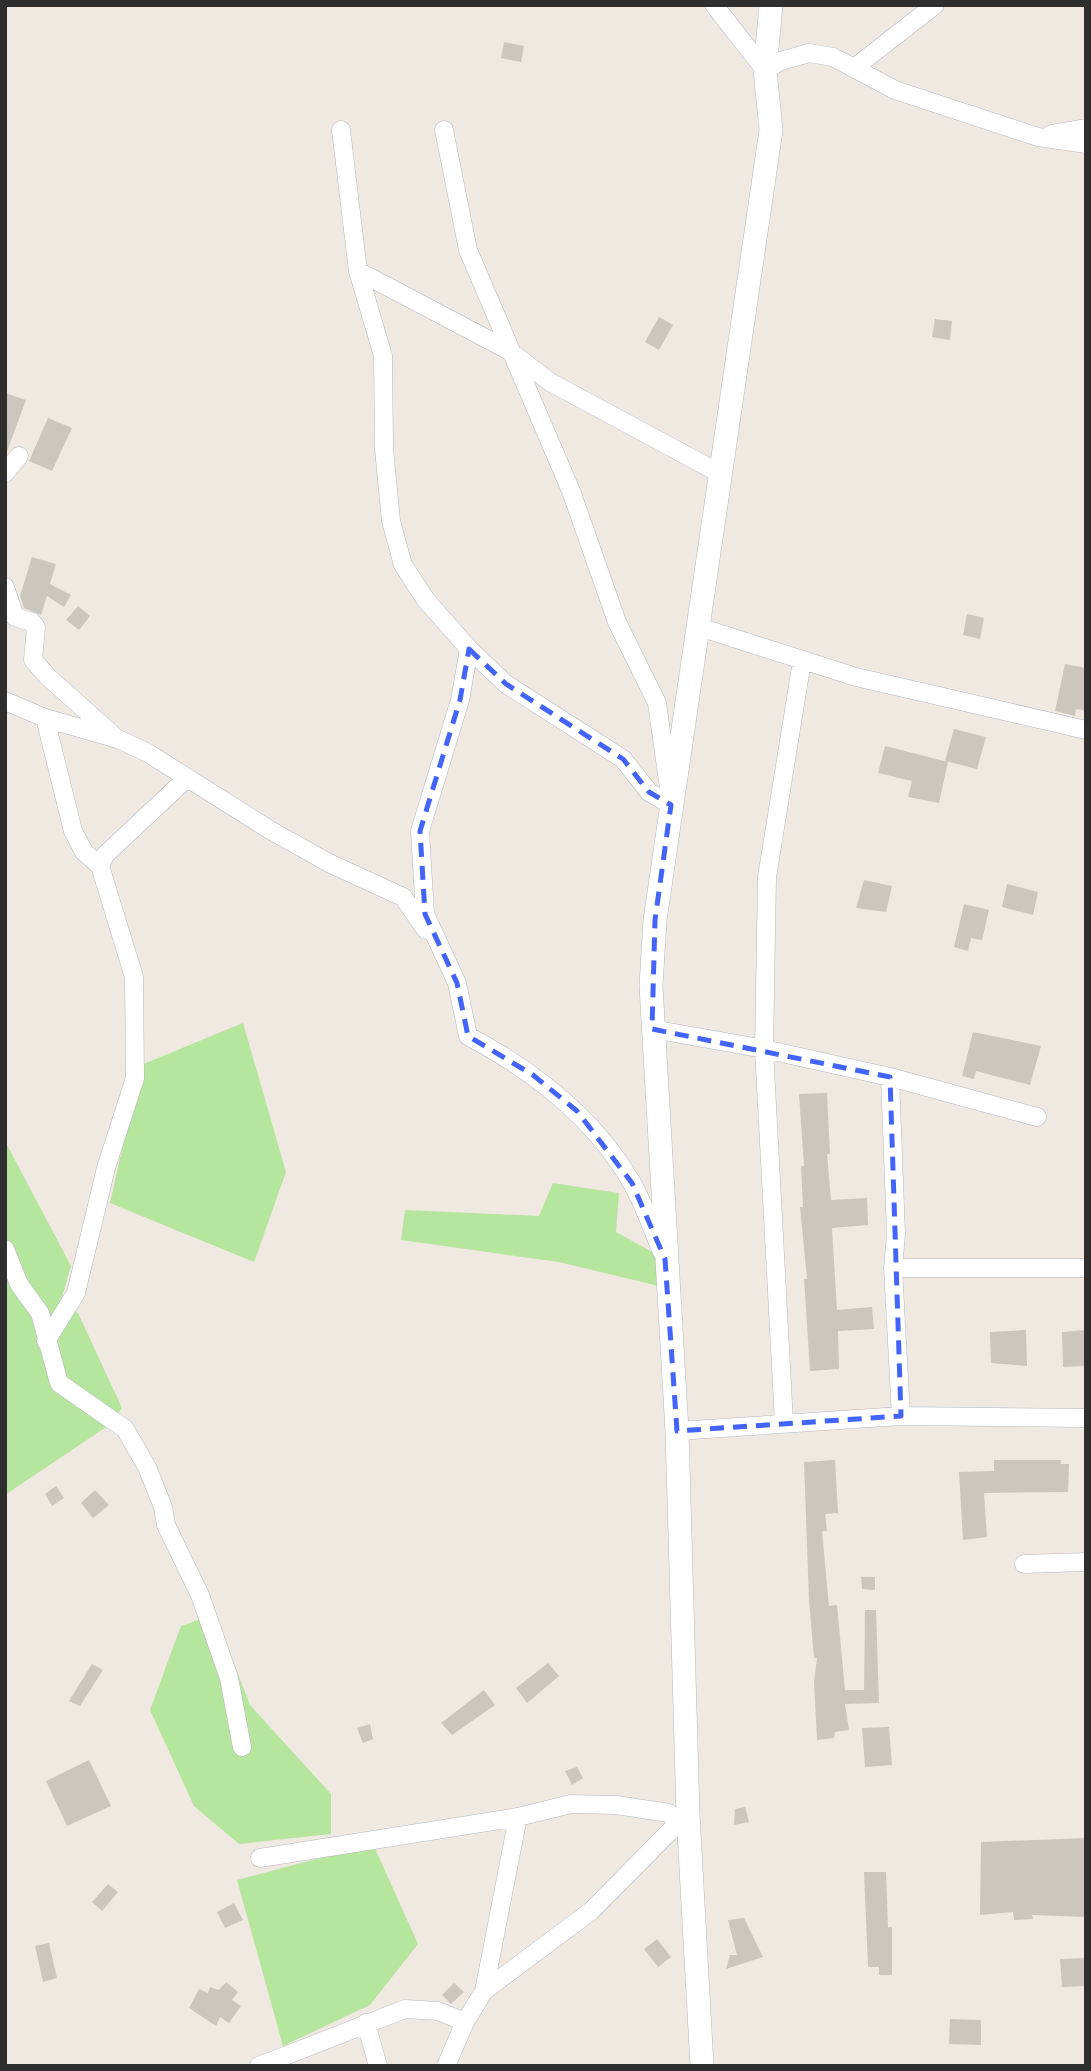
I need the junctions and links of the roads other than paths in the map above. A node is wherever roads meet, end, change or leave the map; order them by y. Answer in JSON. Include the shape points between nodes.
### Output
{"nodes":[{"id":1,"x":714,"y":5,"type":"edge"},
{"id":2,"x":771,"y":5,"type":"edge"},
{"id":3,"x":935,"y":5,"type":"edge"},
{"id":4,"x":854,"y":68,"type":"junction"},
{"id":5,"x":765,"y":70,"type":"junction"},
{"id":6,"x":1086,"y":128,"type":"edge"},
{"id":7,"x":341,"y":130,"type":"dead end"},
{"id":8,"x":444,"y":130,"type":"dead end"},
{"id":9,"x":1038,"y":137,"type":"junction"},
{"id":10,"x":1086,"y":144,"type":"edge"},
{"id":11,"x":358,"y":271,"type":"junction"},
{"id":12,"x":508,"y":349,"type":"junction"},
{"id":13,"x":719,"y":473,"type":"junction"},
{"id":14,"x":5,"y":587,"type":"edge"},
{"id":15,"x":699,"y":626,"type":"junction"},
{"id":16,"x":468,"y":649,"type":"junction"},
{"id":17,"x":802,"y":661,"type":"junction"},
{"id":18,"x":5,"y":701,"type":"edge"},
{"id":19,"x":45,"y":718,"type":"junction"},
{"id":20,"x":1086,"y":730,"type":"edge"},
{"id":21,"x":118,"y":739,"type":"junction"},
{"id":22,"x":186,"y":779,"type":"junction"},
{"id":23,"x":671,"y":805,"type":"junction"},
{"id":24,"x":100,"y":866,"type":"junction"},
{"id":25,"x":445,"y":955,"type":"junction"},
{"id":26,"x":652,"y":1029,"type":"junction"},
{"id":27,"x":764,"y":1049,"type":"junction"},
{"id":28,"x":890,"y":1077,"type":"junction"},
{"id":29,"x":1037,"y":1117,"type":"dead end"},
{"id":30,"x":5,"y":1249,"type":"edge"},
{"id":31,"x":665,"y":1259,"type":"junction"},
{"id":32,"x":893,"y":1268,"type":"junction"},
{"id":33,"x":1086,"y":1268,"type":"edge"},
{"id":34,"x":46,"y":1341,"type":"junction"},
{"id":35,"x":901,"y":1416,"type":"junction"},
{"id":36,"x":1086,"y":1418,"type":"edge"},
{"id":37,"x":784,"y":1423,"type":"junction"},
{"id":38,"x":677,"y":1431,"type":"junction"},
{"id":39,"x":1086,"y":1562,"type":"edge"},
{"id":40,"x":1024,"y":1564,"type":"dead end"},
{"id":41,"x":242,"y":1747,"type":"dead end"},
{"id":42,"x":518,"y":1817,"type":"junction"},
{"id":43,"x":683,"y":1818,"type":"junction"},
{"id":44,"x":260,"y":1858,"type":"dead end"},
{"id":45,"x":484,"y":1991,"type":"junction"},
{"id":46,"x":465,"y":2022,"type":"junction"},
{"id":47,"x":366,"y":2023,"type":"junction"},
{"id":48,"x":259,"y":2066,"type":"edge"},
{"id":49,"x":378,"y":2066,"type":"edge"},
{"id":50,"x":446,"y":2066,"type":"edge"},
{"id":51,"x":702,"y":2066,"type":"edge"}],
"edges":[{"from":1,"to":5,"type":"street"},
{"from":2,"to":5,"type":"street"},
{"from":3,"to":4,"type":"street"},
{"from":4,"to":5,"type":"street","via":[[833,57],[809,53]]},
{"from":4,"to":9,"type":"street","via":[[895,90]]},
{"from":5,"to":13,"type":"street","via":[[771,130]]},
{"from":6,"to":9,"type":"street"},
{"from":7,"to":11,"type":"street"},
{"from":8,"to":12,"type":"street","via":[[468,250]]},
{"from":9,"to":10,"type":"street"},
{"from":11,"to":12,"type":"street"},
{"from":11,"to":16,"type":"street","via":[[383,356],[384,449],[391,521],[403,565]]},
{"from":12,"to":13,"type":"street","via":[[550,382]]},
{"from":12,"to":23,"type":"street","via":[[571,491],[617,622],[657,704]]},
{"from":13,"to":15,"type":"street"},
{"from":14,"to":21,"type":"street","via":[[15,617],[36,627],[33,660]]},
{"from":15,"to":17,"type":"street"},
{"from":15,"to":23,"type":"street"},
{"from":16,"to":23,"type":"street","via":[[506,684],[623,759],[649,792]]},
{"from":16,"to":25,"type":"street","via":[[460,700],[420,831],[425,914]]},
{"from":17,"to":20,"type":"street"},
{"from":17,"to":27,"type":"street","via":[[767,877]]},
{"from":18,"to":19,"type":"street"},
{"from":19,"to":21,"type":"street"},
{"from":19,"to":24,"type":"street","via":[[73,831],[84,852]]},
{"from":21,"to":22,"type":"street"},
{"from":22,"to":24,"type":"street"},
{"from":22,"to":25,"type":"street","via":[[329,863],[402,897]]},
{"from":23,"to":26,"type":"street","via":[[654,920]]},
{"from":24,"to":34,"type":"street","via":[[134,977],[135,1078],[106,1168],[76,1293]]},
{"from":25,"to":31,"type":"street","via":[[457,983],[468,1036],[533,1075],[584,1119],[632,1183]]},
{"from":26,"to":27,"type":"street"},
{"from":26,"to":31,"type":"street"},
{"from":27,"to":28,"type":"street"},
{"from":27,"to":37,"type":"street"},
{"from":28,"to":29,"type":"street"},
{"from":28,"to":32,"type":"street","via":[[896,1234]]},
{"from":30,"to":34,"type":"street","via":[[19,1284],[40,1313]]},
{"from":31,"to":38,"type":"street"},
{"from":32,"to":33,"type":"street"},
{"from":32,"to":35,"type":"street"},
{"from":34,"to":41,"type":"street","via":[[60,1383],[125,1429],[147,1467],[229,1678]]},
{"from":35,"to":36,"type":"street"},
{"from":35,"to":37,"type":"street"},
{"from":37,"to":38,"type":"street"},
{"from":38,"to":43,"type":"street"},
{"from":39,"to":40,"type":"street"},
{"from":42,"to":43,"type":"street","via":[[571,1804],[616,1804]]},
{"from":42,"to":44,"type":"street"},
{"from":42,"to":45,"type":"street"},
{"from":43,"to":45,"type":"street","via":[[591,1911]]},
{"from":43,"to":51,"type":"street"},
{"from":45,"to":46,"type":"street"},
{"from":46,"to":47,"type":"street","via":[[438,2011],[405,2009]]},
{"from":46,"to":50,"type":"street"},
{"from":47,"to":48,"type":"street"},
{"from":47,"to":49,"type":"street"}]}
